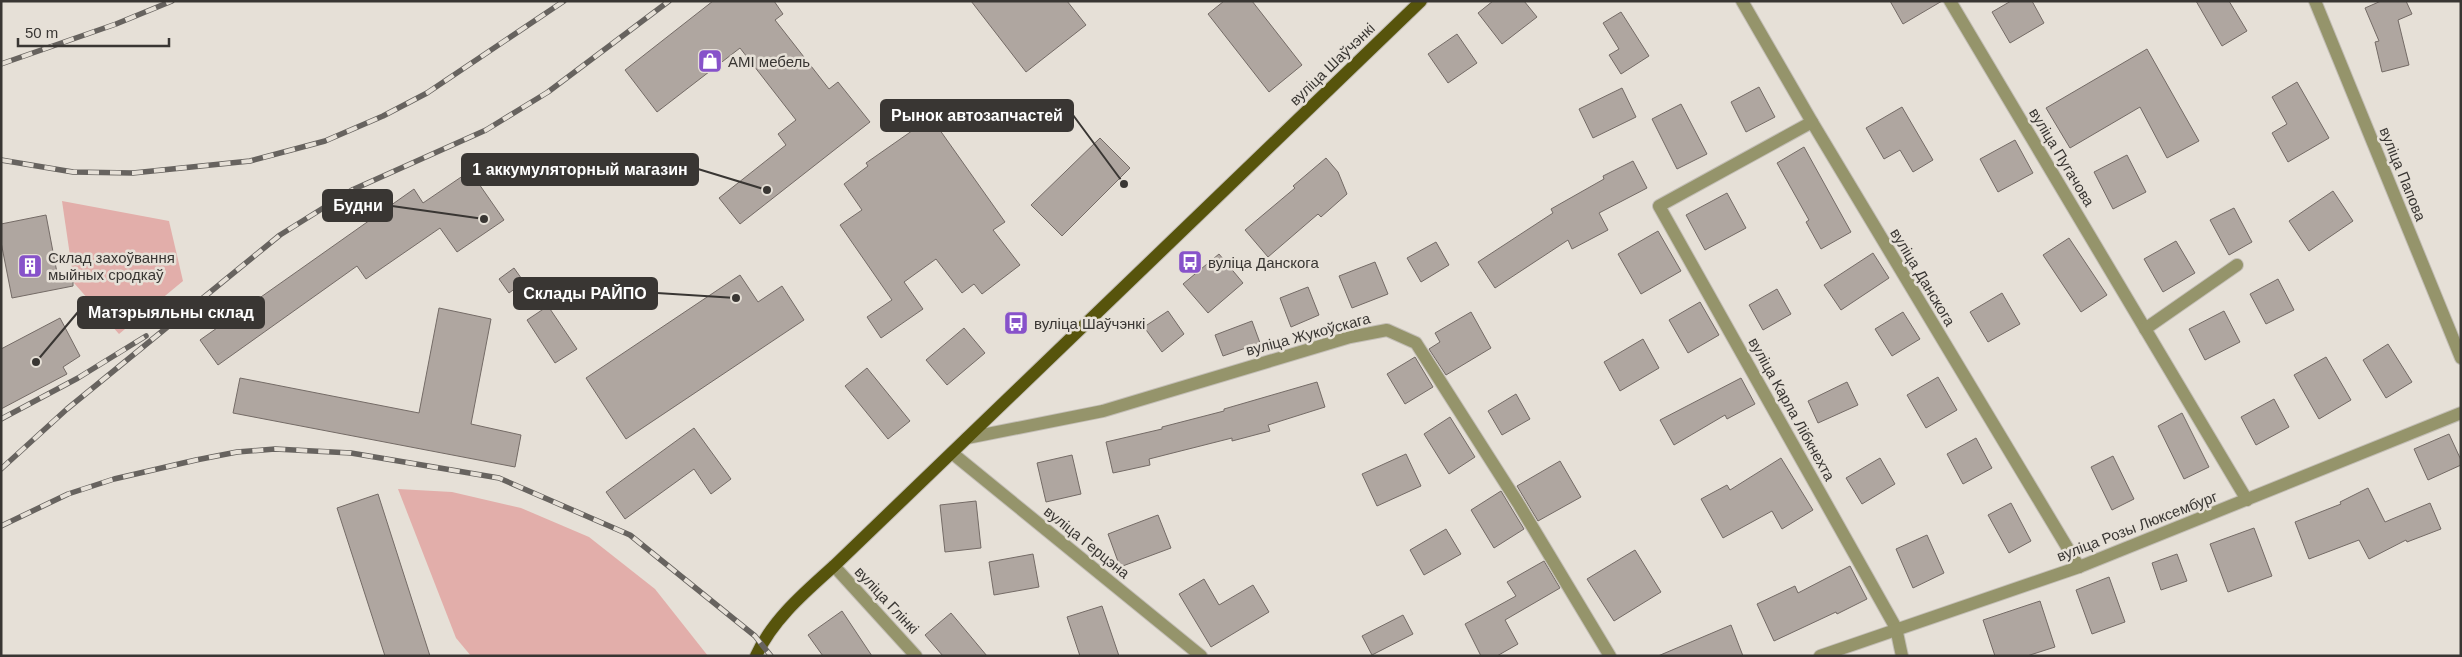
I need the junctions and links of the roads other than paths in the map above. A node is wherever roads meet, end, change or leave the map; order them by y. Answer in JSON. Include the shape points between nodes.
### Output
{"nodes":[{"id":1,"x":1421,"y":1,"type":"edge"},
{"id":2,"x":1742,"y":1,"type":"edge"},
{"id":3,"x":1950,"y":1,"type":"edge"},
{"id":4,"x":2315,"y":1,"type":"edge"},
{"id":5,"x":1812,"y":122,"type":"junction"},
{"id":6,"x":2237,"y":266,"type":"dead end"},
{"id":7,"x":2145,"y":329,"type":"junction"},
{"id":8,"x":2461,"y":358,"type":"edge"},
{"id":9,"x":2461,"y":413,"type":"edge"},
{"id":10,"x":967,"y":438,"type":"junction"},
{"id":11,"x":952,"y":452,"type":"junction"},
{"id":12,"x":2247,"y":500,"type":"junction"},
{"id":13,"x":834,"y":566,"type":"junction"},
{"id":14,"x":2079,"y":567,"type":"junction"},
{"id":15,"x":1896,"y":628,"type":"junction"},
{"id":16,"x":756,"y":656,"type":"edge"},
{"id":17,"x":916,"y":656,"type":"edge"},
{"id":18,"x":1201,"y":656,"type":"edge"},
{"id":19,"x":1610,"y":656,"type":"edge"},
{"id":20,"x":1820,"y":656,"type":"edge"},
{"id":21,"x":1902,"y":656,"type":"edge"}],
"edges":[{"from":1,"to":10,"type":"main road","name":"вуліца Шаўчэнкі"},
{"from":2,"to":5,"type":"street","name":"вуліца Данскога"},
{"from":3,"to":7,"type":"street","name":"вуліца Пугачова"},
{"from":4,"to":8,"type":"street","name":"вуліца Папова"},
{"from":5,"to":14,"type":"street","name":"вуліца Данскога"},
{"from":5,"to":15,"type":"street","name":"вуліца Карла Лібкнехта","via":[[1659,206]]},
{"from":6,"to":7,"type":"street"},
{"from":7,"to":12,"type":"street","name":"вуліца Пугачова"},
{"from":9,"to":12,"type":"street","name":"вуліца Розы Люксембург"},
{"from":10,"to":11,"type":"main road","name":"вуліца Шаўчэнкі"},
{"from":10,"to":19,"type":"street","name":"вуліца Жукоўскага","via":[[1103,411],[1350,337],[1387,330],[1416,343]]},
{"from":11,"to":13,"type":"main road","name":"вуліца Шаўчэнкі"},
{"from":11,"to":18,"type":"street","name":"вуліца Герцэна"},
{"from":12,"to":14,"type":"street","name":"вуліца Розы Люксембург"},
{"from":13,"to":16,"type":"main road","name":"вуліца Шаўчэнкі","via":[[799,596]]},
{"from":13,"to":17,"type":"street","name":"вуліца Глінкі"},
{"from":14,"to":15,"type":"street","name":"вуліца Розы Люксембург"},
{"from":15,"to":20,"type":"street","name":"вуліца Розы Люксембург"},
{"from":15,"to":21,"type":"street","name":"вуліца Карла Лібкнехта"}]}
